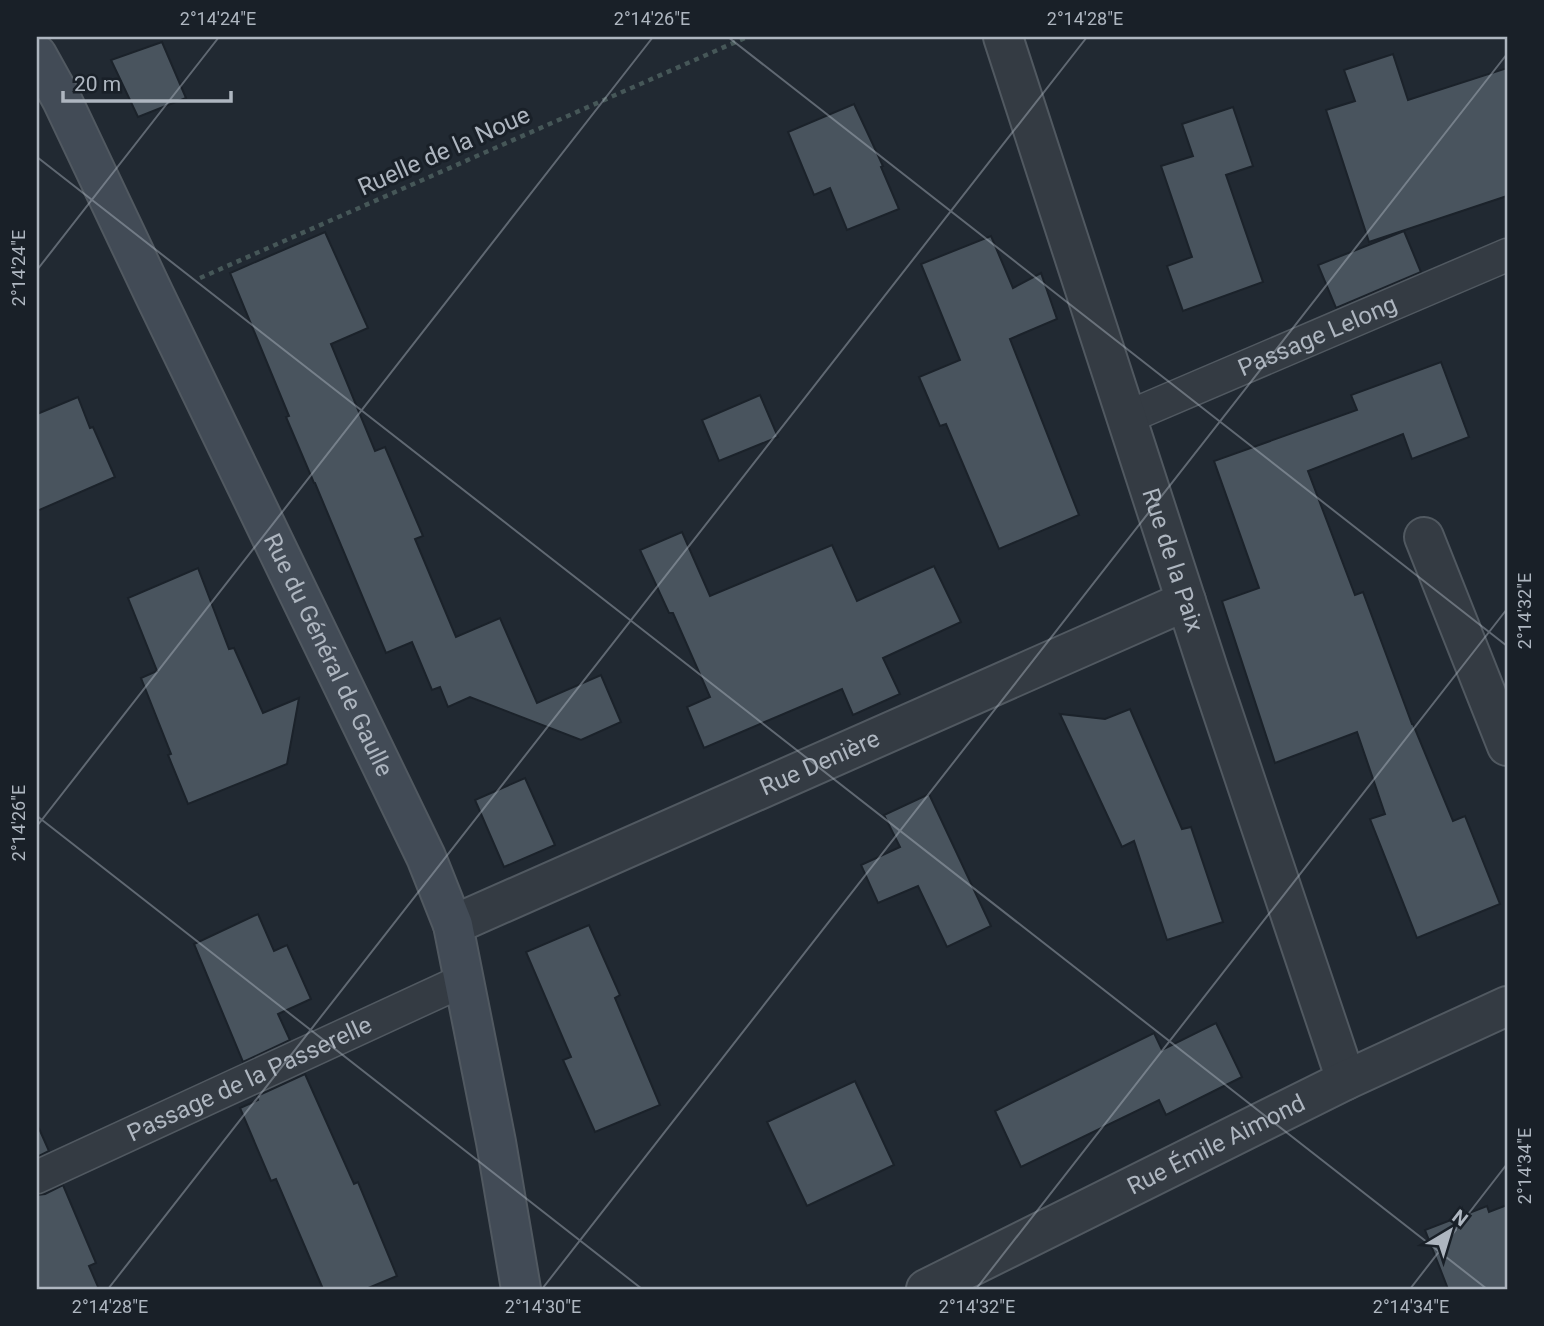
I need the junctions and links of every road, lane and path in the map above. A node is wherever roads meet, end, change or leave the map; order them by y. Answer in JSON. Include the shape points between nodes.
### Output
{"nodes":[{"id":1,"x":747,"y":37,"type":"edge"},
{"id":2,"x":1003,"y":37,"type":"edge"},
{"id":3,"x":37,"y":55,"type":"edge"},
{"id":4,"x":1507,"y":256,"type":"edge"},
{"id":5,"x":156,"y":297,"type":"junction"},
{"id":6,"x":1128,"y":417,"type":"junction"},
{"id":7,"x":1424,"y":537,"type":"dead end"},
{"id":8,"x":1186,"y":601,"type":"junction"},
{"id":9,"x":1507,"y":746,"type":"edge"},
{"id":10,"x":453,"y":925,"type":"junction"},
{"id":11,"x":464,"y":980,"type":"junction"},
{"id":12,"x":1507,"y":1006,"type":"edge"},
{"id":13,"x":1346,"y":1080,"type":"junction"},
{"id":14,"x":37,"y":1177,"type":"edge"},
{"id":15,"x":521,"y":1289,"type":"edge"},
{"id":16,"x":926,"y":1289,"type":"edge"}],
"edges":[{"from":1,"to":5,"type":"path","name":"Ruelle de la Noue"},
{"from":2,"to":6,"type":"street","name":"Rue de la Paix"},
{"from":3,"to":5,"type":"street","name":"Rue du Général de Gaulle"},
{"from":4,"to":6,"type":"lane","name":"Passage Lelong"},
{"from":5,"to":10,"type":"street","name":"Rue du Général de Gaulle","via":[[426,857]]},
{"from":6,"to":8,"type":"street","name":"Rue de la Paix"},
{"from":7,"to":9,"type":"street"},
{"from":8,"to":10,"type":"street","name":"Rue Denière"},
{"from":8,"to":13,"type":"street","name":"Rue de la Paix"},
{"from":10,"to":11,"type":"street","name":"Rue du Général de Gaulle"},
{"from":11,"to":14,"type":"lane","name":"Passage de la Passerelle"},
{"from":11,"to":15,"type":"street","name":"Rue du Général de Gaulle"},
{"from":12,"to":13,"type":"street","name":"Rue Émile Aimond"},
{"from":13,"to":16,"type":"street","name":"Rue Émile Aimond"}]}
